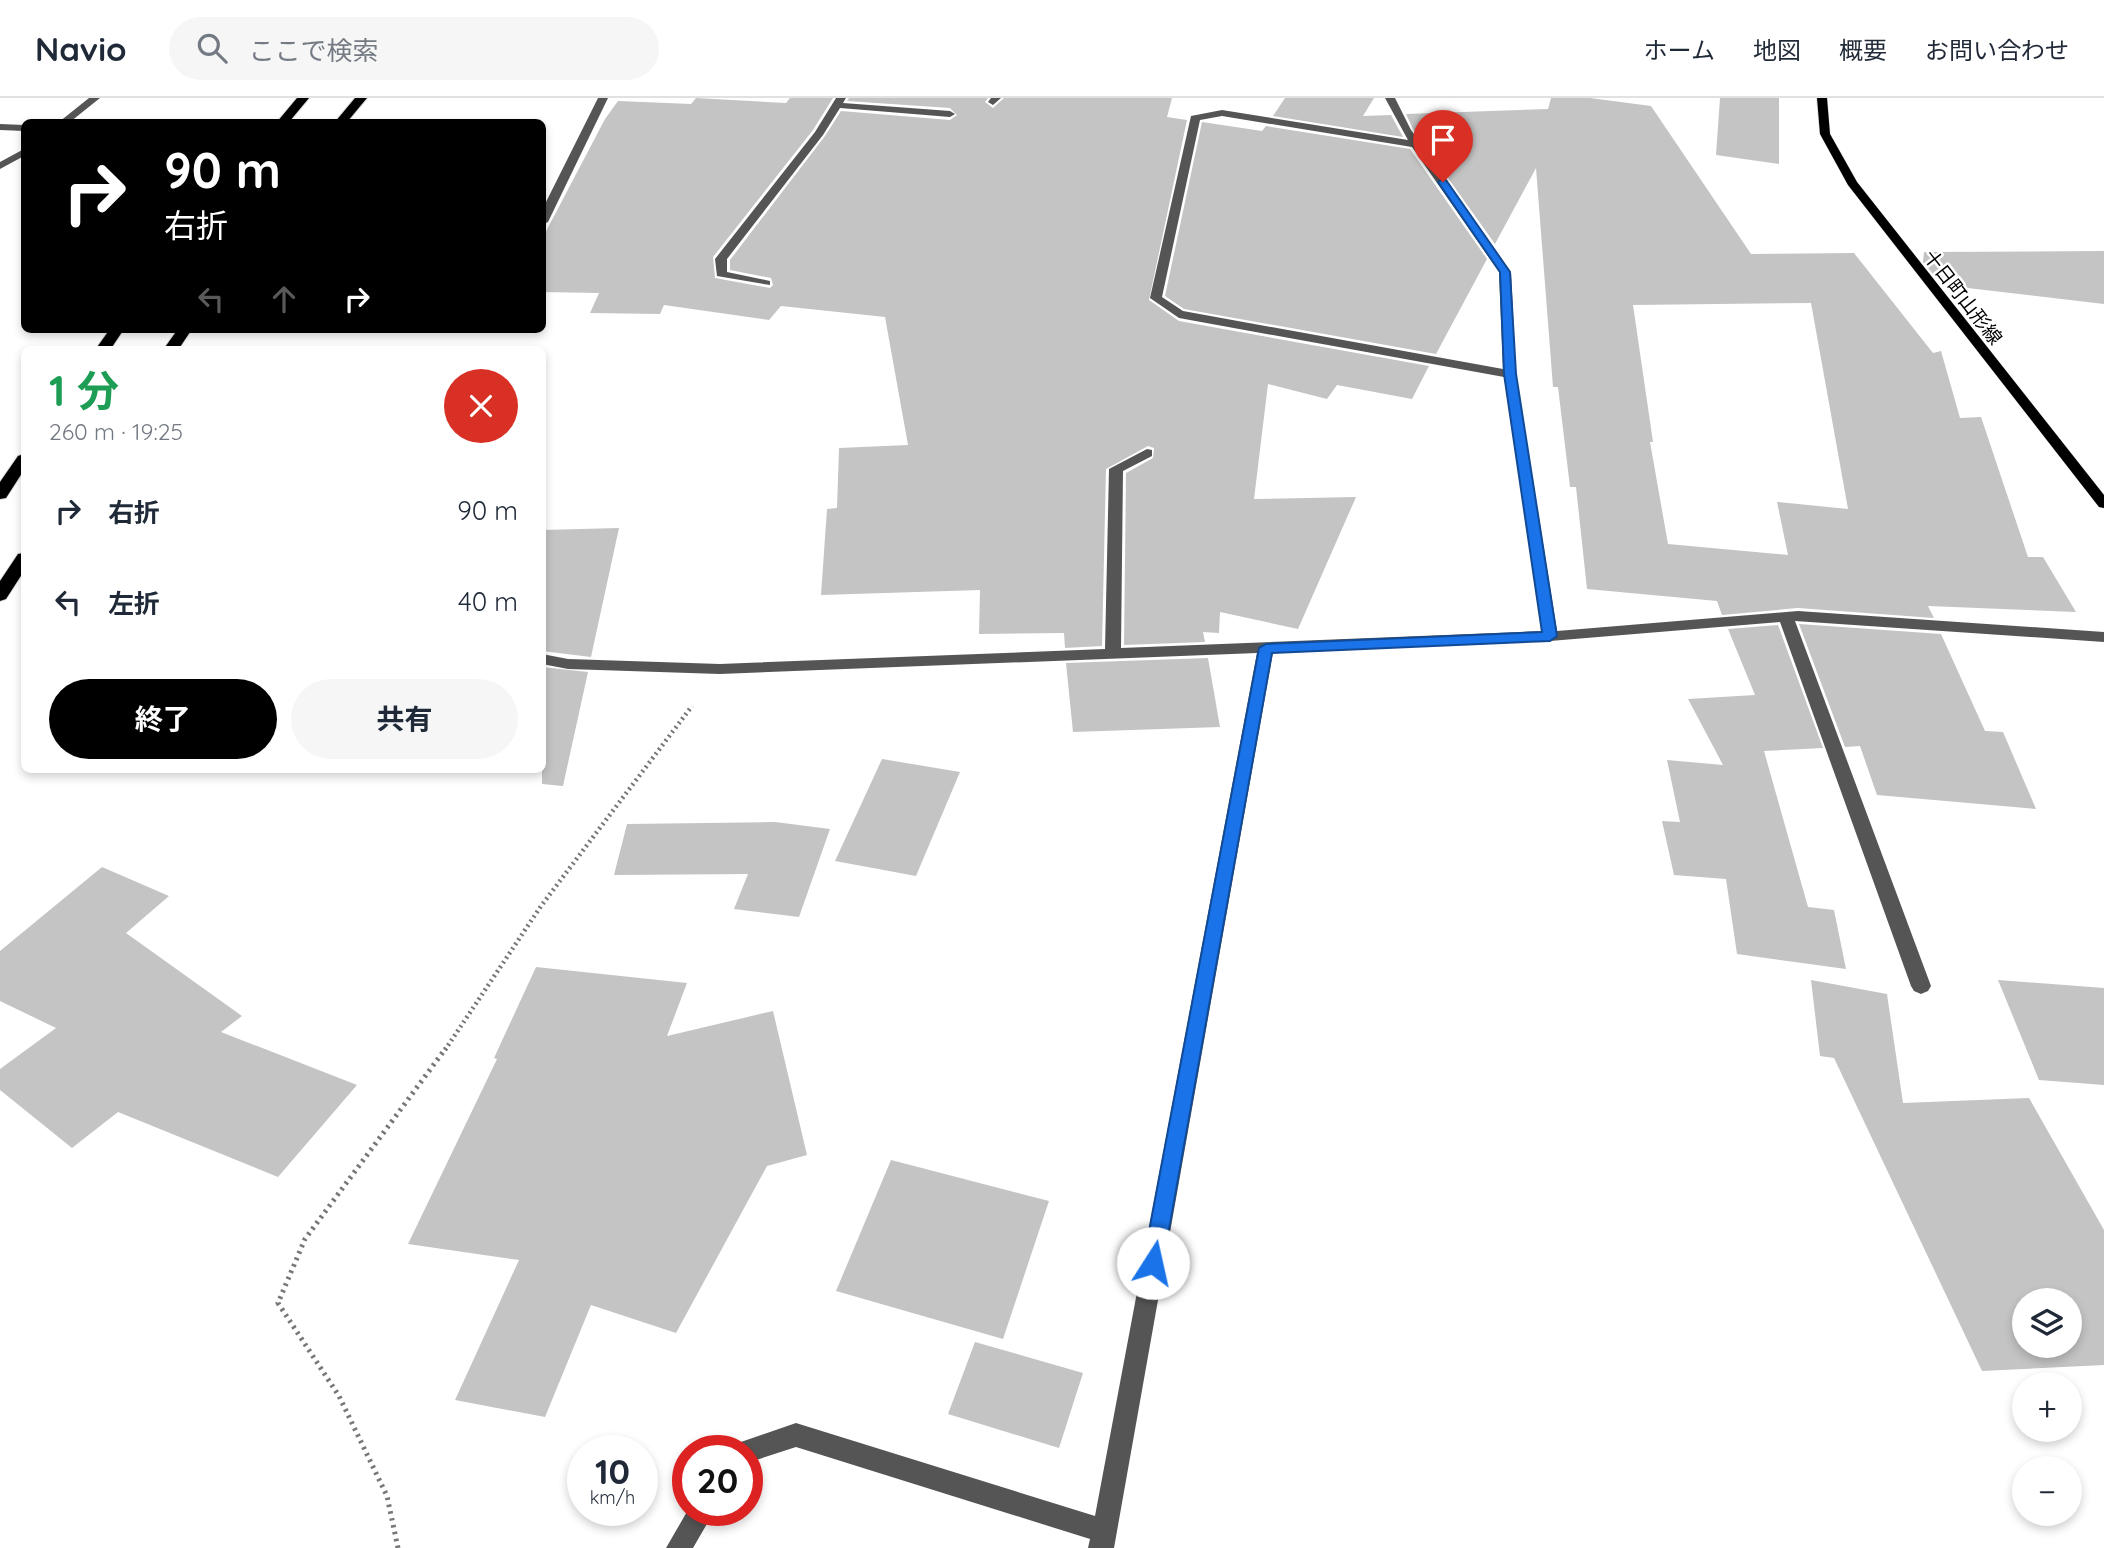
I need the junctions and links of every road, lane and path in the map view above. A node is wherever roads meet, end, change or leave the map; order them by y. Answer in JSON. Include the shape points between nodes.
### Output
{"nodes":[{"id":1,"x":95,"y":98,"type":"edge"},
{"id":2,"x":303,"y":98,"type":"edge"},
{"id":3,"x":361,"y":98,"type":"edge"},
{"id":4,"x":603,"y":98,"type":"edge"},
{"id":5,"x":1390,"y":98,"type":"edge"},
{"id":6,"x":1822,"y":98,"type":"edge"},
{"id":7,"x":839,"y":102,"type":"edge"},
{"id":8,"x":950,"y":114,"type":"dead end"},
{"id":9,"x":68,"y":119,"type":"edge"},
{"id":10,"x":286,"y":119,"type":"edge"},
{"id":11,"x":344,"y":119,"type":"edge"},
{"id":12,"x":0,"y":127,"type":"edge"},
{"id":13,"x":21,"y":128,"type":"edge"},
{"id":14,"x":1415,"y":144,"type":"junction"},
{"id":15,"x":21,"y":154,"type":"edge"},
{"id":16,"x":0,"y":166,"type":"edge"},
{"id":17,"x":546,"y":214,"type":"edge"},
{"id":18,"x":766,"y":283,"type":"dead end"},
{"id":19,"x":1510,"y":374,"type":"junction"},
{"id":20,"x":1147,"y":453,"type":"dead end"},
{"id":21,"x":21,"y":463,"type":"edge"},
{"id":22,"x":0,"y":494,"type":"edge"},
{"id":23,"x":2104,"y":504,"type":"edge"},
{"id":24,"x":21,"y":562,"type":"edge"},
{"id":25,"x":0,"y":594,"type":"edge"},
{"id":26,"x":1786,"y":617,"type":"junction"},
{"id":27,"x":1550,"y":636,"type":"junction"},
{"id":28,"x":2104,"y":638,"type":"edge"},
{"id":29,"x":1266,"y":648,"type":"junction"},
{"id":30,"x":1114,"y":654,"type":"junction"},
{"id":31,"x":546,"y":660,"type":"edge"},
{"id":32,"x":720,"y":669,"type":"junction"},
{"id":33,"x":1921,"y":986,"type":"dead end"},
{"id":34,"x":763,"y":1446,"type":"edge"},
{"id":35,"x":693,"y":1526,"type":"edge"},
{"id":36,"x":1102,"y":1539,"type":"edge"},
{"id":37,"x":398,"y":1548,"type":"edge"},
{"id":38,"x":679,"y":1548,"type":"edge"}],
"edges":[{"from":1,"to":9,"type":"lane"},
{"from":2,"to":10,"type":"highway"},
{"from":3,"to":11,"type":"highway"},
{"from":4,"to":17,"type":"lane"},
{"from":5,"to":14,"type":"lane"},
{"from":6,"to":23,"type":"main road","name":"十日町山形線","via":[[1825,134],[1852,183]]},
{"from":7,"to":8,"type":"lane"},
{"from":7,"to":18,"type":"lane","via":[[721,259],[721,274]]},
{"from":12,"to":13,"type":"lane"},
{"from":14,"to":19,"type":"lane","via":[[1505,272]]},
{"from":14,"to":19,"type":"lane","via":[[1222,113],[1195,118],[1156,298],[1180,314]]},
{"from":15,"to":16,"type":"lane"},
{"from":19,"to":27,"type":"lane"},
{"from":20,"to":30,"type":"lane","via":[[1116,469]]},
{"from":21,"to":22,"type":"highway"},
{"from":24,"to":25,"type":"highway"},
{"from":26,"to":27,"type":"lane"},
{"from":26,"to":28,"type":"lane"},
{"from":26,"to":33,"type":"lane"},
{"from":27,"to":29,"type":"lane"},
{"from":29,"to":30,"type":"lane"},
{"from":29,"to":36,"type":"lane"},
{"from":30,"to":32,"type":"lane"},
{"from":31,"to":32,"type":"lane"},
{"from":32,"to":37,"type":"path","via":[[541,906],[425,1079],[305,1240],[278,1303],[339,1396],[387,1496]]},
{"from":34,"to":36,"type":"lane","via":[[796,1435]]},
{"from":35,"to":38,"type":"lane"}]}
